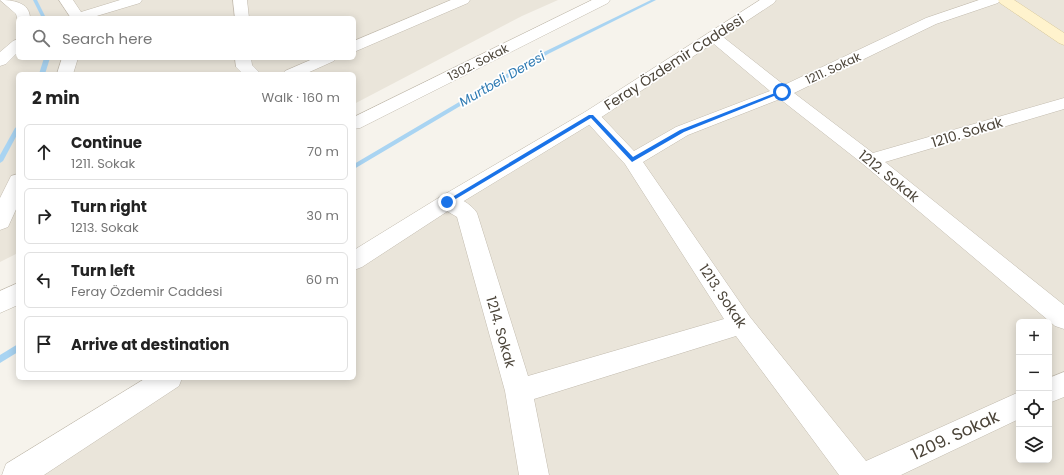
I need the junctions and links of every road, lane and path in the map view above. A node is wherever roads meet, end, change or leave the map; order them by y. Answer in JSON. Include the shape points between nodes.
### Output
{"nodes":[{"id":1,"x":7,"y":0,"type":"edge"},
{"id":2,"x":66,"y":0,"type":"edge"},
{"id":3,"x":135,"y":0,"type":"edge"},
{"id":4,"x":240,"y":0,"type":"edge"},
{"id":5,"x":603,"y":0,"type":"edge"},
{"id":6,"x":769,"y":0,"type":"edge"},
{"id":7,"x":993,"y":0,"type":"edge"},
{"id":8,"x":1005,"y":0,"type":"edge"},
{"id":9,"x":455,"y":1,"type":"edge"},
{"id":10,"x":23,"y":16,"type":"edge"},
{"id":11,"x":77,"y":16,"type":"edge"},
{"id":12,"x":81,"y":16,"type":"edge"},
{"id":13,"x":242,"y":16,"type":"edge"},
{"id":14,"x":713,"y":36,"type":"junction"},
{"id":15,"x":1064,"y":40,"type":"edge"},
{"id":16,"x":16,"y":46,"type":"edge"},
{"id":17,"x":356,"y":46,"type":"edge"},
{"id":18,"x":69,"y":60,"type":"edge"},
{"id":19,"x":243,"y":60,"type":"edge"},
{"id":20,"x":323,"y":60,"type":"edge"},
{"id":21,"x":0,"y":61,"type":"edge"},
{"id":22,"x":66,"y":72,"type":"edge"},
{"id":23,"x":250,"y":72,"type":"edge"},
{"id":24,"x":296,"y":72,"type":"edge"},
{"id":25,"x":782,"y":92,"type":"junction"},
{"id":26,"x":1064,"y":103,"type":"edge"},
{"id":27,"x":591,"y":116,"type":"junction"},
{"id":28,"x":356,"y":123,"type":"edge"},
{"id":29,"x":632,"y":160,"type":"junction"},
{"id":30,"x":870,"y":160,"type":"junction"},
{"id":31,"x":16,"y":186,"type":"edge"},
{"id":32,"x":447,"y":202,"type":"junction"},
{"id":33,"x":0,"y":222,"type":"edge"},
{"id":34,"x":356,"y":260,"type":"edge"},
{"id":35,"x":16,"y":295,"type":"edge"},
{"id":36,"x":0,"y":303,"type":"edge"},
{"id":37,"x":1064,"y":319,"type":"edge"},
{"id":38,"x":741,"y":324,"type":"junction"},
{"id":39,"x":166,"y":380,"type":"edge"},
{"id":40,"x":1064,"y":384,"type":"edge"},
{"id":41,"x":1052,"y":390,"type":"edge"},
{"id":42,"x":519,"y":391,"type":"junction"},
{"id":43,"x":1016,"y":406,"type":"edge"},
{"id":44,"x":17,"y":475,"type":"edge"},
{"id":45,"x":534,"y":475,"type":"edge"},
{"id":46,"x":858,"y":475,"type":"edge"},
{"id":47,"x":868,"y":475,"type":"edge"}],
"edges":[{"from":1,"to":10,"type":"street","via":[[23,13]]},
{"from":2,"to":11,"type":"street"},
{"from":3,"to":12,"type":"street"},
{"from":4,"to":13,"type":"street"},
{"from":5,"to":28,"type":"street","name":"1302. Sokak"},
{"from":6,"to":14,"type":"street","name":"Feray Özdemir Caddesi"},
{"from":7,"to":25,"type":"street","name":"1211. Sokak","via":[[931,21]]},
{"from":8,"to":15,"type":"main road"},
{"from":9,"to":17,"type":"street"},
{"from":14,"to":25,"type":"street","name":"1212. Sokak"},
{"from":14,"to":27,"type":"street","name":"Feray Özdemir Caddesi"},
{"from":16,"to":21,"type":"street"},
{"from":18,"to":22,"type":"street"},
{"from":19,"to":23,"type":"street","via":[[244,67]]},
{"from":20,"to":24,"type":"street"},
{"from":25,"to":29,"type":"street","name":"1211. Sokak","via":[[682,131]]},
{"from":25,"to":30,"type":"street","name":"1212. Sokak"},
{"from":26,"to":30,"type":"street","name":"1210. Sokak"},
{"from":27,"to":29,"type":"street","name":"1213. Sokak"},
{"from":27,"to":32,"type":"street","name":"Feray Özdemir Caddesi"},
{"from":29,"to":38,"type":"street","name":"1213. Sokak"},
{"from":30,"to":37,"type":"street","name":"1212. Sokak"},
{"from":31,"to":33,"type":"street"},
{"from":32,"to":34,"type":"street","name":"Feray Özdemir Caddesi"},
{"from":32,"to":42,"type":"street","name":"1214. Sokak","via":[[466,213]]},
{"from":35,"to":36,"type":"street"},
{"from":38,"to":42,"type":"street"},
{"from":38,"to":46,"type":"street","name":"1213. Sokak"},
{"from":39,"to":44,"type":"street"},
{"from":40,"to":41,"type":"street"},
{"from":42,"to":45,"type":"street","name":"1214. Sokak"},
{"from":43,"to":47,"type":"street","name":"1209. Sokak"}]}
